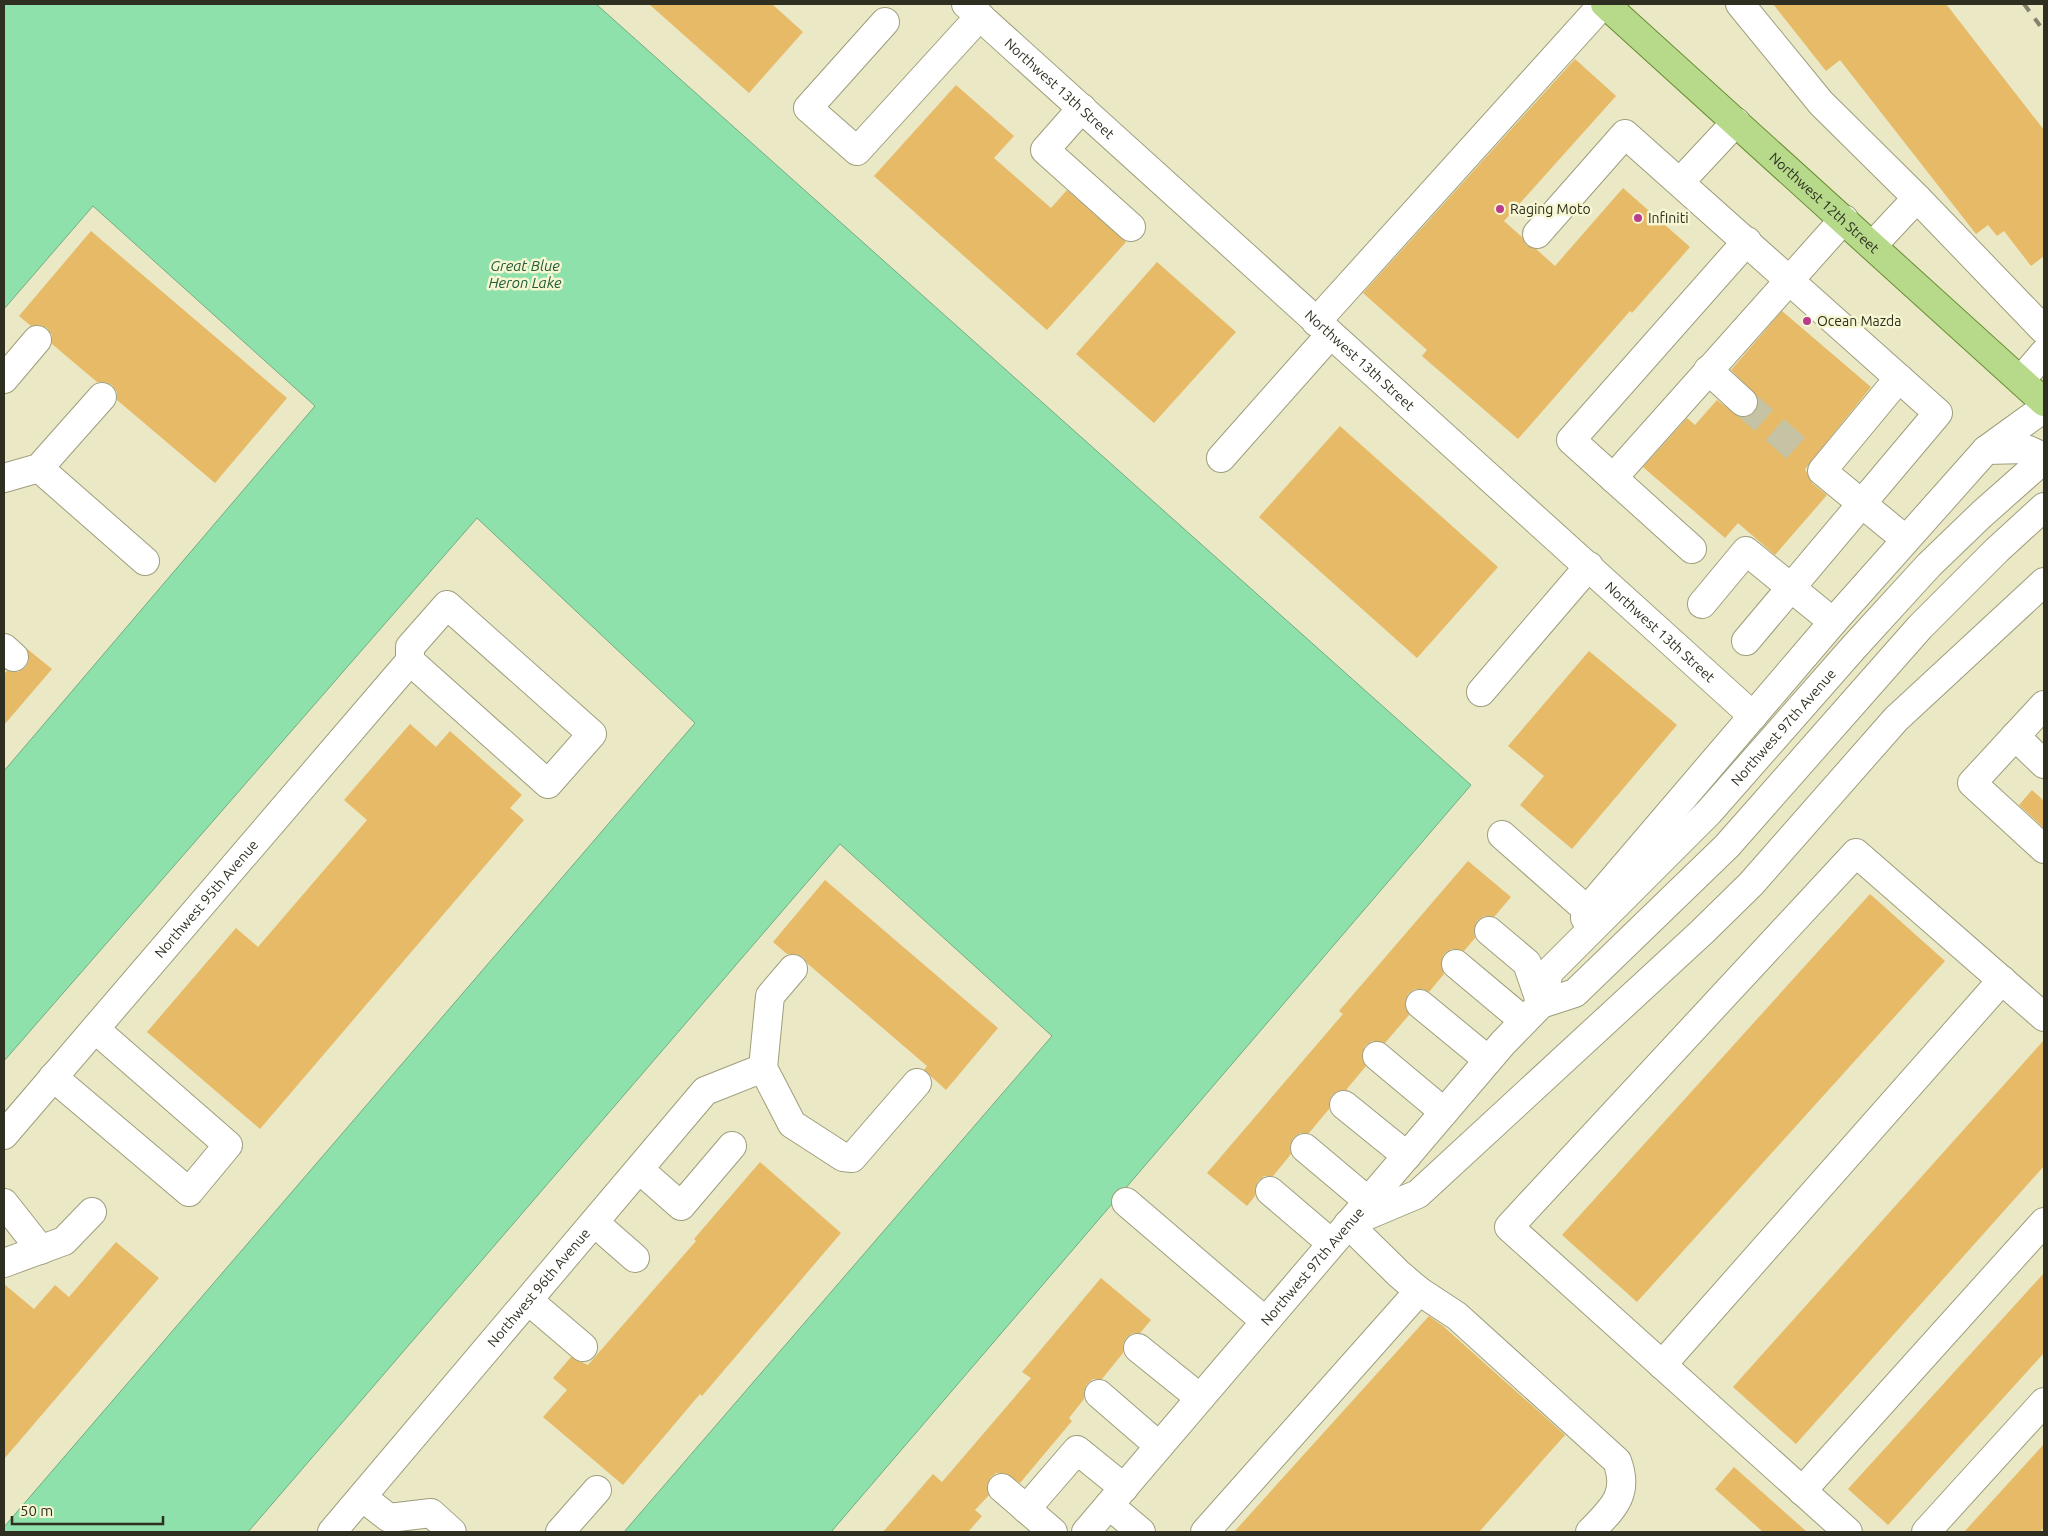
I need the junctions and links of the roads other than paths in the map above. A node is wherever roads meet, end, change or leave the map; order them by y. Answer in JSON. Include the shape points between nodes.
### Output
{"nodes":[{"id":1,"x":1604,"y":4,"type":"edge"},
{"id":2,"x":1740,"y":4,"type":"edge"},
{"id":3,"x":973,"y":10,"type":"edge"},
{"id":4,"x":885,"y":22,"type":"dead end"},
{"id":5,"x":1082,"y":108,"type":"junction"},
{"id":6,"x":1736,"y":122,"type":"junction"},
{"id":7,"x":1680,"y":182,"type":"junction"},
{"id":8,"x":1917,"y":198,"type":"junction"},
{"id":9,"x":1844,"y":219,"type":"junction"},
{"id":10,"x":1131,"y":227,"type":"dead end"},
{"id":11,"x":1538,"y":234,"type":"dead end"},
{"id":12,"x":1747,"y":241,"type":"junction"},
{"id":13,"x":1873,"y":246,"type":"junction"},
{"id":14,"x":1789,"y":280,"type":"junction"},
{"id":15,"x":1323,"y":328,"type":"junction"},
{"id":16,"x":2044,"y":330,"type":"edge"},
{"id":17,"x":37,"y":340,"type":"dead end"},
{"id":18,"x":2044,"y":353,"type":"edge"},
{"id":19,"x":1708,"y":370,"type":"junction"},
{"id":20,"x":1899,"y":378,"type":"junction"},
{"id":21,"x":4,"y":379,"type":"edge"},
{"id":22,"x":2021,"y":380,"type":"junction"},
{"id":23,"x":102,"y":397,"type":"dead end"},
{"id":24,"x":1744,"y":402,"type":"tunnel mouth"},
{"id":25,"x":2044,"y":402,"type":"edge"},
{"id":26,"x":2044,"y":408,"type":"edge"},
{"id":27,"x":1986,"y":450,"type":"junction"},
{"id":28,"x":1221,"y":458,"type":"dead end"},
{"id":29,"x":2038,"y":464,"type":"edge"},
{"id":30,"x":39,"y":468,"type":"junction"},
{"id":31,"x":4,"y":478,"type":"edge"},
{"id":32,"x":1613,"y":478,"type":"junction"},
{"id":33,"x":1861,"y":504,"type":"junction"},
{"id":34,"x":2044,"y":507,"type":"edge"},
{"id":35,"x":1905,"y":539,"type":"junction"},
{"id":36,"x":1692,"y":550,"type":"dead end"},
{"id":37,"x":145,"y":561,"type":"dead end"},
{"id":38,"x":1589,"y":566,"type":"junction"},
{"id":39,"x":2044,"y":582,"type":"edge"},
{"id":40,"x":1792,"y":587,"type":"junction"},
{"id":41,"x":1702,"y":604,"type":"dead end"},
{"id":42,"x":1833,"y":622,"type":"junction"},
{"id":43,"x":1746,"y":641,"type":"dead end"},
{"id":44,"x":410,"y":661,"type":"junction"},
{"id":45,"x":1480,"y":692,"type":"dead end"},
{"id":46,"x":2044,"y":705,"type":"edge"},
{"id":47,"x":1753,"y":716,"type":"junction"},
{"id":48,"x":2015,"y":736,"type":"junction"},
{"id":49,"x":2044,"y":764,"type":"edge"},
{"id":50,"x":1502,"y":835,"type":"dead end"},
{"id":51,"x":2044,"y":849,"type":"edge"},
{"id":52,"x":1587,"y":910,"type":"junction"},
{"id":53,"x":1490,"y":931,"type":"dead end"},
{"id":54,"x":1575,"y":945,"type":"junction"},
{"id":55,"x":1456,"y":964,"type":"dead end"},
{"id":56,"x":793,"y":970,"type":"dead end"},
{"id":57,"x":2002,"y":980,"type":"junction"},
{"id":58,"x":1420,"y":1004,"type":"dead end"},
{"id":59,"x":1532,"y":1013,"type":"junction"},
{"id":60,"x":2044,"y":1017,"type":"edge"},
{"id":61,"x":95,"y":1029,"type":"junction"},
{"id":62,"x":1377,"y":1056,"type":"dead end"},
{"id":63,"x":1488,"y":1060,"type":"junction"},
{"id":64,"x":763,"y":1068,"type":"junction"},
{"id":65,"x":53,"y":1077,"type":"junction"},
{"id":66,"x":917,"y":1083,"type":"dead end"},
{"id":67,"x":1344,"y":1105,"type":"dead end"},
{"id":68,"x":1444,"y":1112,"type":"junction"},
{"id":69,"x":4,"y":1135,"type":"edge"},
{"id":70,"x":732,"y":1146,"type":"dead end"},
{"id":71,"x":1305,"y":1148,"type":"dead end"},
{"id":72,"x":1407,"y":1156,"type":"junction"},
{"id":73,"x":640,"y":1170,"type":"junction"},
{"id":74,"x":1270,"y":1191,"type":"dead end"},
{"id":75,"x":1368,"y":1201,"type":"junction"},
{"id":76,"x":1126,"y":1202,"type":"dead end"},
{"id":77,"x":4,"y":1203,"type":"edge"},
{"id":78,"x":92,"y":1212,"type":"dead end"},
{"id":79,"x":2044,"y":1222,"type":"edge"},
{"id":80,"x":595,"y":1223,"type":"junction"},
{"id":81,"x":1340,"y":1234,"type":"junction"},
{"id":82,"x":41,"y":1250,"type":"junction"},
{"id":83,"x":635,"y":1258,"type":"dead end"},
{"id":84,"x":4,"y":1263,"type":"edge"},
{"id":85,"x":1419,"y":1291,"type":"junction"},
{"id":86,"x":529,"y":1301,"type":"junction"},
{"id":87,"x":1264,"y":1321,"type":"junction"},
{"id":88,"x":583,"y":1347,"type":"dead end"},
{"id":89,"x":1138,"y":1348,"type":"dead end"},
{"id":90,"x":1662,"y":1365,"type":"junction"},
{"id":91,"x":1099,"y":1394,"type":"dead end"},
{"id":92,"x":1200,"y":1398,"type":"junction"},
{"id":93,"x":2044,"y":1402,"type":"edge"},
{"id":94,"x":1158,"y":1446,"type":"junction"},
{"id":95,"x":1002,"y":1488,"type":"dead end"},
{"id":96,"x":597,"y":1490,"type":"dead end"},
{"id":97,"x":1802,"y":1491,"type":"junction"},
{"id":98,"x":1116,"y":1496,"type":"junction"},
{"id":99,"x":362,"y":1497,"type":"junction"},
{"id":100,"x":1026,"y":1509,"type":"junction"},
{"id":101,"x":332,"y":1532,"type":"edge"},
{"id":102,"x":452,"y":1532,"type":"edge"},
{"id":103,"x":560,"y":1532,"type":"edge"},
{"id":104,"x":1053,"y":1532,"type":"edge"},
{"id":105,"x":1086,"y":1532,"type":"edge"},
{"id":106,"x":1141,"y":1532,"type":"edge"},
{"id":107,"x":1205,"y":1532,"type":"edge"},
{"id":108,"x":1590,"y":1532,"type":"edge"},
{"id":109,"x":1848,"y":1532,"type":"edge"},
{"id":110,"x":1926,"y":1532,"type":"edge"}],
"edges":[{"from":1,"to":6,"type":"main road","name":"Northwest 12th Street"},
{"from":1,"to":15,"type":"street"},
{"from":2,"to":8,"type":"street","via":[[1821,103]]},
{"from":3,"to":4,"type":"street","via":[[857,152],[808,108]]},
{"from":3,"to":5,"type":"street","name":"Northwest 13th Street"},
{"from":5,"to":10,"type":"street","via":[[1045,150]]},
{"from":5,"to":15,"type":"street","name":"Northwest 13th Street"},
{"from":6,"to":7,"type":"street"},
{"from":6,"to":9,"type":"main road","name":"Northwest 12th Street"},
{"from":7,"to":11,"type":"street","via":[[1625,134]]},
{"from":7,"to":12,"type":"street"},
{"from":8,"to":13,"type":"street"},
{"from":8,"to":16,"type":"street"},
{"from":9,"to":13,"type":"main road","name":"Northwest 12th Street"},
{"from":9,"to":14,"type":"street"},
{"from":12,"to":14,"type":"street"},
{"from":12,"to":32,"type":"street","via":[[1571,440]]},
{"from":13,"to":22,"type":"main road","name":"Northwest 12th Street"},
{"from":14,"to":19,"type":"street"},
{"from":14,"to":20,"type":"street"},
{"from":15,"to":28,"type":"street"},
{"from":15,"to":38,"type":"street","name":"Northwest 13th Street"},
{"from":17,"to":21,"type":"street"},
{"from":18,"to":22,"type":"street"},
{"from":19,"to":24,"type":"street"},
{"from":19,"to":32,"type":"street"},
{"from":20,"to":33,"type":"street","via":[[1938,413]]},
{"from":20,"to":33,"type":"street","via":[[1814,464]]},
{"from":22,"to":25,"type":"main road","name":"Northwest 12th Street"},
{"from":23,"to":30,"type":"street"},
{"from":26,"to":27,"type":"street"},
{"from":27,"to":29,"type":"street","via":[[2026,449]]},
{"from":27,"to":35,"type":"street"},
{"from":29,"to":54,"type":"street","name":"Northwest 97th Avenue","via":[[1904,592],[1709,812]]},
{"from":30,"to":31,"type":"street"},
{"from":30,"to":37,"type":"street"},
{"from":32,"to":36,"type":"street"},
{"from":33,"to":35,"type":"street"},
{"from":33,"to":40,"type":"street"},
{"from":34,"to":59,"type":"street","name":"Northwest 97th Avenue","via":[[1920,627],[1752,820],[1707,865],[1575,993]]},
{"from":35,"to":42,"type":"street"},
{"from":38,"to":45,"type":"street"},
{"from":38,"to":47,"type":"street","name":"Northwest 13th Street"},
{"from":39,"to":81,"type":"street","via":[[1896,719],[1727,908],[1418,1194]]},
{"from":40,"to":41,"type":"street","via":[[1746,551]]},
{"from":40,"to":42,"type":"street"},
{"from":40,"to":43,"type":"street"},
{"from":42,"to":47,"type":"street"},
{"from":44,"to":44,"type":"street","via":[[548,784],[592,734],[447,606],[410,647]]},
{"from":44,"to":61,"type":"street","name":"Northwest 95th Avenue"},
{"from":46,"to":48,"type":"street"},
{"from":47,"to":52,"type":"street"},
{"from":48,"to":49,"type":"street"},
{"from":48,"to":51,"type":"street","via":[[1972,784]]},
{"from":50,"to":52,"type":"street"},
{"from":52,"to":54,"type":"street"},
{"from":53,"to":59,"type":"street","via":[[1527,963]]},
{"from":54,"to":59,"type":"street","name":"Northwest 97th Avenue","via":[[1549,972]]},
{"from":55,"to":59,"type":"street"},
{"from":56,"to":64,"type":"street","via":[[770,996]]},
{"from":57,"to":60,"type":"street"},
{"from":57,"to":90,"type":"street"},
{"from":57,"to":90,"type":"street","via":[[1856,853],[1509,1228]]},
{"from":58,"to":63,"type":"street"},
{"from":59,"to":63,"type":"street","name":"Northwest 97th Avenue"},
{"from":61,"to":65,"type":"street","name":"Northwest 95th Avenue"},
{"from":61,"to":65,"type":"street","via":[[228,1146],[189,1192]]},
{"from":62,"to":68,"type":"street"},
{"from":63,"to":68,"type":"street","name":"Northwest 97th Avenue"},
{"from":64,"to":66,"type":"street","via":[[792,1124],[843,1157],[852,1158]]},
{"from":64,"to":73,"type":"street","name":"Northwest 96th Avenue","via":[[705,1090]]},
{"from":65,"to":69,"type":"street","name":"Northwest 95th Avenue"},
{"from":67,"to":72,"type":"street"},
{"from":68,"to":72,"type":"street","name":"Northwest 97th Avenue"},
{"from":70,"to":73,"type":"street","via":[[681,1206]]},
{"from":71,"to":75,"type":"street"},
{"from":72,"to":75,"type":"street","name":"Northwest 97th Avenue"},
{"from":73,"to":80,"type":"street","name":"Northwest 96th Avenue"},
{"from":74,"to":81,"type":"street"},
{"from":75,"to":81,"type":"street","name":"Northwest 97th Avenue"},
{"from":76,"to":87,"type":"street"},
{"from":77,"to":82,"type":"street"},
{"from":78,"to":82,"type":"street","via":[[64,1241]]},
{"from":79,"to":97,"type":"street"},
{"from":80,"to":83,"type":"street"},
{"from":80,"to":86,"type":"street","name":"Northwest 96th Avenue"},
{"from":81,"to":85,"type":"street"},
{"from":81,"to":87,"type":"street","name":"Northwest 97th Avenue"},
{"from":82,"to":84,"type":"street"},
{"from":85,"to":107,"type":"street"},
{"from":85,"to":108,"type":"street","via":[[1458,1316],[1617,1461],[1623,1483],[1621,1492],[1609,1512]]},
{"from":86,"to":88,"type":"street"},
{"from":86,"to":99,"type":"street","name":"Northwest 96th Avenue"},
{"from":87,"to":92,"type":"street","name":"Northwest 97th Avenue"},
{"from":89,"to":92,"type":"street"},
{"from":90,"to":97,"type":"street"},
{"from":91,"to":94,"type":"street"},
{"from":92,"to":94,"type":"street","name":"Northwest 97th Avenue"},
{"from":93,"to":110,"type":"street"},
{"from":94,"to":98,"type":"street","name":"Northwest 97th Avenue"},
{"from":95,"to":100,"type":"street"},
{"from":96,"to":103,"type":"street"},
{"from":97,"to":109,"type":"street"},
{"from":98,"to":100,"type":"street","via":[[1077,1450]]},
{"from":98,"to":105,"type":"street","name":"Northwest 97th Avenue"},
{"from":98,"to":106,"type":"street"},
{"from":99,"to":101,"type":"street","name":"Northwest 96th Avenue"},
{"from":99,"to":102,"type":"street","via":[[389,1518],[431,1513]]},
{"from":100,"to":104,"type":"street"}]}
